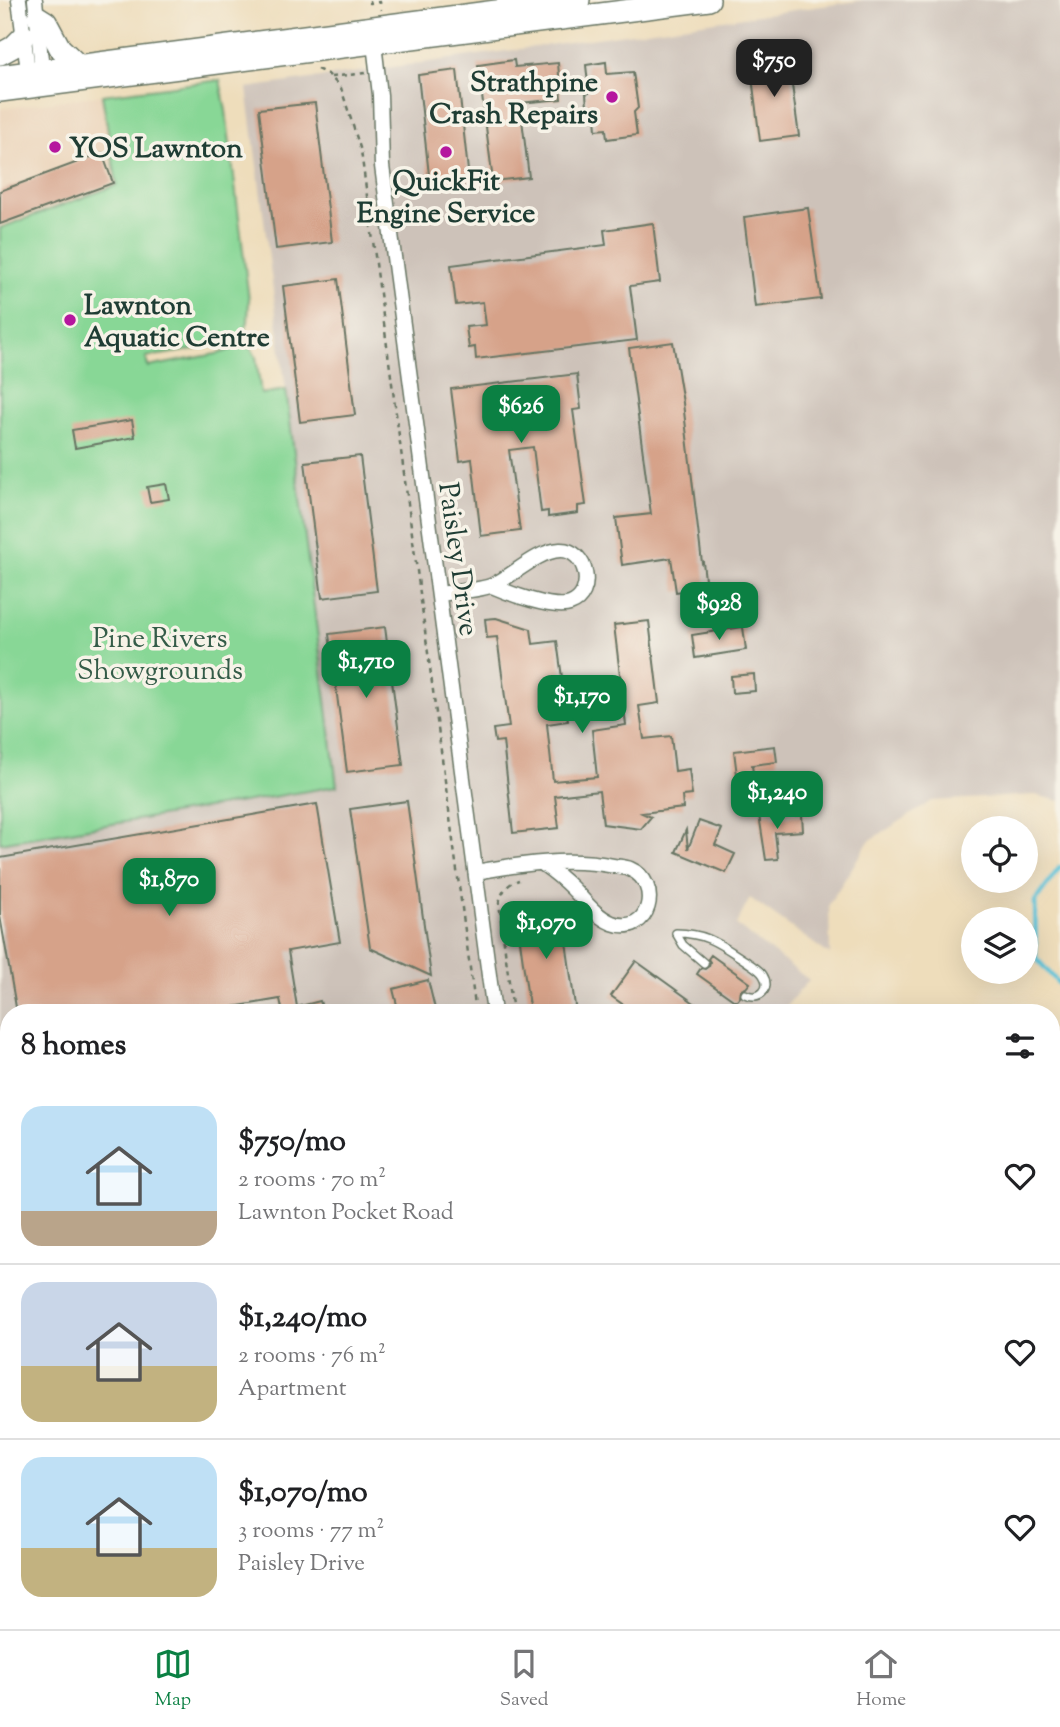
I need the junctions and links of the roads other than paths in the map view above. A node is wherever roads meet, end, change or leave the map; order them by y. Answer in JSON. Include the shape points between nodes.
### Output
{"nodes":[{"id":1,"x":19,"y":0,"type":"edge"},
{"id":2,"x":579,"y":0,"type":"edge"},
{"id":3,"x":709,"y":0,"type":"edge"},
{"id":4,"x":36,"y":8,"type":"edge"},
{"id":5,"x":376,"y":27,"type":"junction"},
{"id":6,"x":24,"y":36,"type":"junction"},
{"id":7,"x":0,"y":54,"type":"edge"},
{"id":8,"x":78,"y":65,"type":"junction"},
{"id":9,"x":0,"y":76,"type":"edge"},
{"id":10,"x":38,"y":78,"type":"junction"},
{"id":11,"x":0,"y":91,"type":"edge"},
{"id":12,"x":492,"y":586,"type":"junction"},
{"id":13,"x":440,"y":594,"type":"junction"},
{"id":14,"x":543,"y":864,"type":"junction"},
{"id":15,"x":476,"y":872,"type":"junction"},
{"id":16,"x":704,"y":963,"type":"dead end"},
{"id":17,"x":745,"y":994,"type":"dead end"},
{"id":18,"x":493,"y":1004,"type":"edge"}],
"edges":[{"from":1,"to":6,"type":"street"},
{"from":2,"to":5,"type":"main road"},
{"from":3,"to":5,"type":"main road"},
{"from":4,"to":8,"type":"main road","via":[[60,48]]},
{"from":4,"to":10,"type":"street"},
{"from":5,"to":8,"type":"main road"},
{"from":5,"to":10,"type":"main road"},
{"from":5,"to":13,"type":"street","name":"Paisley Drive","via":[[382,166]]},
{"from":6,"to":7,"type":"main road"},
{"from":6,"to":10,"type":"street","via":[[27,63]]},
{"from":8,"to":10,"type":"main road"},
{"from":9,"to":10,"type":"main road"},
{"from":10,"to":11,"type":"main road"},
{"from":12,"to":12,"type":"street","via":[[542,556],[562,550],[581,561],[586,579],[580,597],[567,605],[540,602]]},
{"from":12,"to":13,"type":"street"},
{"from":13,"to":15,"type":"street","name":"Paisley Drive"},
{"from":14,"to":14,"type":"street","via":[[630,869],[647,886],[648,909],[635,923],[613,923]]},
{"from":14,"to":15,"type":"street"},
{"from":15,"to":18,"type":"street","name":"Paisley Drive"},
{"from":16,"to":17,"type":"lane","via":[[683,946],[676,933],[702,936],[761,972],[764,991],[755,996]]}]}
